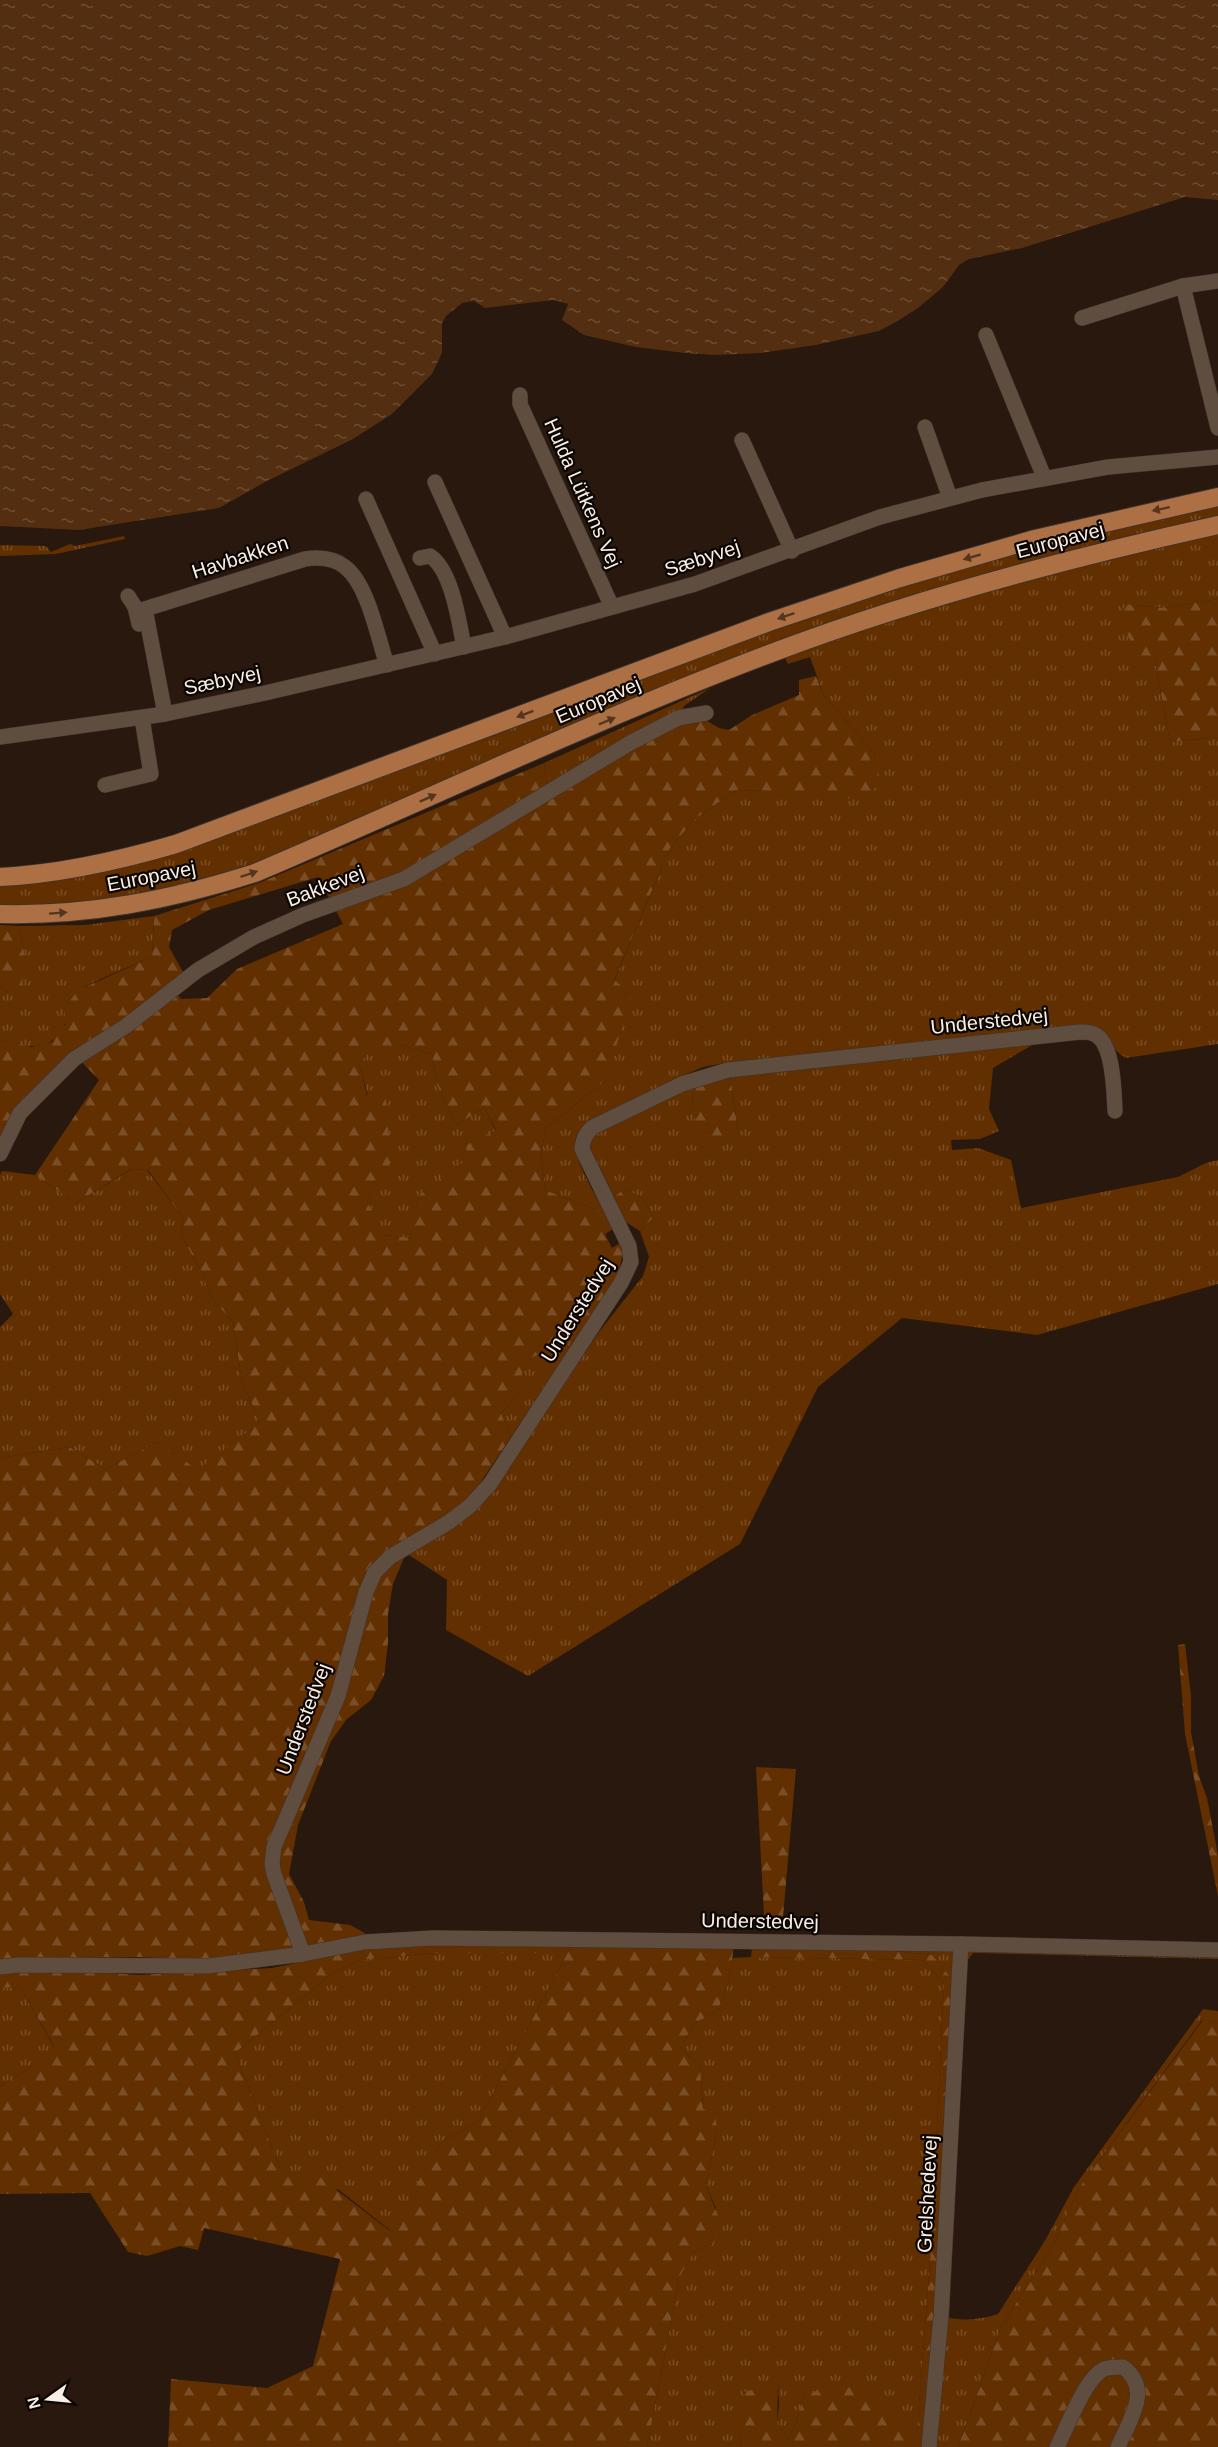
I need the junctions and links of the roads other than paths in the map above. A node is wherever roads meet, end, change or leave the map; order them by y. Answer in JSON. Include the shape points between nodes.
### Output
{"nodes":[{"id":1,"x":1218,"y":281,"type":"edge"},
{"id":2,"x":1183,"y":286,"type":"junction"},
{"id":3,"x":1082,"y":318,"type":"dead end"},
{"id":4,"x":986,"y":335,"type":"dead end"},
{"id":5,"x":520,"y":395,"type":"dead end"},
{"id":6,"x":925,"y":427,"type":"dead end"},
{"id":7,"x":1218,"y":428,"type":"edge"},
{"id":8,"x":742,"y":440,"type":"dead end"},
{"id":9,"x":1218,"y":457,"type":"edge"},
{"id":10,"x":1044,"y":477,"type":"junction"},
{"id":11,"x":435,"y":482,"type":"dead end"},
{"id":12,"x":1218,"y":497,"type":"edge"},
{"id":13,"x":950,"y":498,"type":"junction"},
{"id":14,"x":366,"y":499,"type":"dead end"},
{"id":15,"x":1218,"y":525,"type":"edge"},
{"id":16,"x":792,"y":550,"type":"junction"},
{"id":17,"x":420,"y":558,"type":"dead end"},
{"id":18,"x":128,"y":596,"type":"dead end"},
{"id":19,"x":612,"y":607,"type":"junction"},
{"id":20,"x":506,"y":637,"type":"junction"},
{"id":21,"x":464,"y":647,"type":"junction"},
{"id":22,"x":435,"y":654,"type":"junction"},
{"id":23,"x":387,"y":665,"type":"junction"},
{"id":24,"x":706,"y":713,"type":"dead end"},
{"id":25,"x":155,"y":716,"type":"junction"},
{"id":26,"x":0,"y":737,"type":"edge"},
{"id":27,"x":105,"y":785,"type":"dead end"},
{"id":28,"x":0,"y":877,"type":"edge"},
{"id":29,"x":0,"y":914,"type":"edge"},
{"id":30,"x":1115,"y":1111,"type":"dead end"},
{"id":31,"x":0,"y":1154,"type":"edge"},
{"id":32,"x":962,"y":1944,"type":"junction"},
{"id":33,"x":1218,"y":1950,"type":"edge"},
{"id":34,"x":303,"y":1954,"type":"junction"},
{"id":35,"x":0,"y":1967,"type":"edge"},
{"id":36,"x":929,"y":2447,"type":"edge"},
{"id":37,"x":1057,"y":2447,"type":"edge"},
{"id":38,"x":1118,"y":2447,"type":"edge"}],
"edges":[{"from":1,"to":2,"type":"street"},
{"from":2,"to":3,"type":"street"},
{"from":2,"to":7,"type":"street"},
{"from":4,"to":10,"type":"street"},
{"from":5,"to":19,"type":"street","name":"Hulda Lütkens Vej","via":[[520,404]]},
{"from":6,"to":13,"type":"street"},
{"from":8,"to":16,"type":"street"},
{"from":9,"to":10,"type":"street","name":"Sæbyvej"},
{"from":10,"to":13,"type":"street","name":"Sæbyvej"},
{"from":11,"to":20,"type":"street"},
{"from":12,"to":28,"type":"main road","name":"Europavej","one_way":true,"via":[[1035,539],[900,578],[769,622],[176,844],[74,870]]},
{"from":13,"to":16,"type":"street","name":"Sæbyvej","via":[[880,517]]},
{"from":14,"to":22,"type":"street"},
{"from":29,"to":15,"type":"main road","name":"Europavej","one_way":true,"via":[[82,912],[196,892],[255,873],[778,650],[907,606],[1038,568]]},
{"from":16,"to":19,"type":"street","name":"Sæbyvej","via":[[695,584]]},
{"from":17,"to":21,"type":"street","via":[[430,556],[437,560],[451,590]]},
{"from":18,"to":25,"type":"street","via":[[135,606]]},
{"from":19,"to":20,"type":"street","name":"Sæbyvej"},
{"from":20,"to":21,"type":"street","name":"Sæbyvej"},
{"from":21,"to":22,"type":"street","name":"Sæbyvej"},
{"from":22,"to":23,"type":"street","name":"Sæbyvej"},
{"from":23,"to":25,"type":"street","name":"Sæbyvej"},
{"from":23,"to":25,"type":"street","name":"Havbakken","via":[[355,577],[345,566],[333,561],[320,557],[305,559],[145,609]]},
{"from":24,"to":31,"type":"street","name":"Bakkevej","via":[[678,718],[630,743],[404,879],[303,915],[254,937],[198,970],[126,1026],[74,1059],[20,1113]]},
{"from":25,"to":26,"type":"street","name":"Sæbyvej"},
{"from":25,"to":27,"type":"street","via":[[151,774]]},
{"from":30,"to":34,"type":"street","name":"Understedvej","via":[[1106,1047],[1094,1033],[1080,1032],[729,1070],[682,1084],[586,1134],[582,1149],[628,1246],[631,1262],[490,1484],[470,1506],[390,1557],[370,1582],[338,1696],[274,1847],[274,1874]]},
{"from":32,"to":33,"type":"street","name":"Understedvej"},
{"from":32,"to":34,"type":"street","name":"Understedvej","via":[[433,1938],[365,1942]]},
{"from":32,"to":36,"type":"street","name":"Grelshedevej","via":[[942,2304]]},
{"from":34,"to":35,"type":"street","name":"Understedvej","via":[[208,1966]]},
{"from":37,"to":38,"type":"street","via":[[1096,2376],[1104,2369],[1123,2367],[1131,2373],[1139,2400]]}]}
